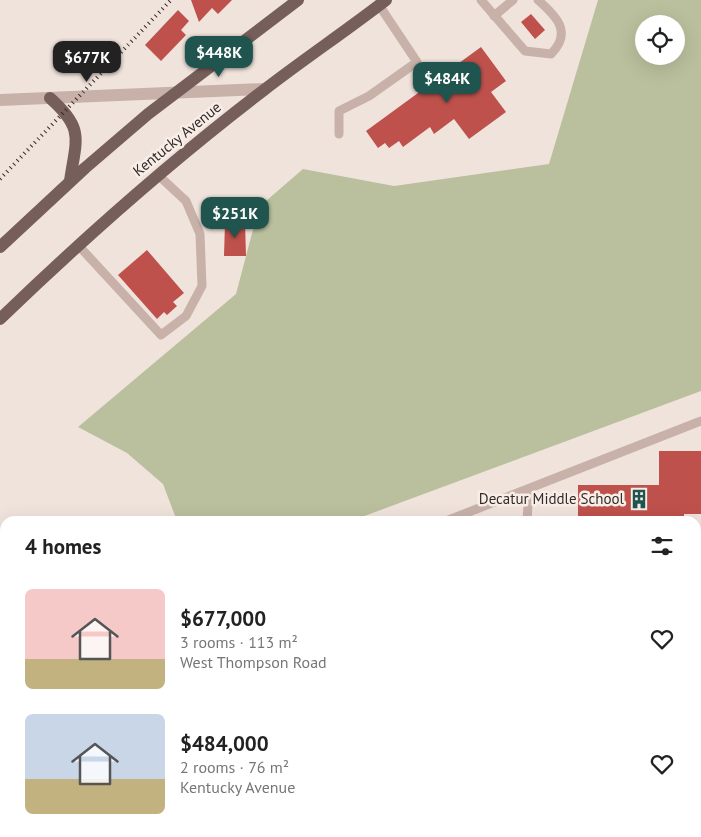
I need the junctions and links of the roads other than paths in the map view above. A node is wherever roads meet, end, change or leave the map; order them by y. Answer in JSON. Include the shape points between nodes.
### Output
{"nodes":[{"id":1,"x":298,"y":0,"type":"edge"},
{"id":2,"x":481,"y":0,"type":"edge"},
{"id":3,"x":513,"y":0,"type":"edge"},
{"id":4,"x":538,"y":0,"type":"edge"},
{"id":5,"x":380,"y":2,"type":"edge"},
{"id":6,"x":494,"y":16,"type":"junction"},
{"id":7,"x":264,"y":90,"type":"junction"},
{"id":8,"x":174,"y":94,"type":"junction"},
{"id":9,"x":50,"y":98,"type":"junction"},
{"id":10,"x":0,"y":100,"type":"edge"},
{"id":11,"x":339,"y":134,"type":"dead end"},
{"id":12,"x":158,"y":175,"type":"junction"},
{"id":13,"x":70,"y":181,"type":"junction"},
{"id":14,"x":78,"y":245,"type":"junction"},
{"id":15,"x":0,"y":247,"type":"edge"},
{"id":16,"x":0,"y":319,"type":"edge"},
{"id":17,"x":701,"y":421,"type":"edge"},
{"id":18,"x":529,"y":489,"type":"junction"},
{"id":19,"x":459,"y":516,"type":"edge"},
{"id":20,"x":527,"y":516,"type":"edge"}],
"edges":[{"from":1,"to":8,"type":"main road"},
{"from":2,"to":6,"type":"lane"},
{"from":3,"to":6,"type":"lane"},
{"from":4,"to":6,"type":"lane","via":[[557,17],[562,34],[558,47],[551,54],[525,51]]},
{"from":5,"to":7,"type":"main road","name":"Kentucky Avenue"},
{"from":5,"to":11,"type":"lane","via":[[417,62],[369,96],[339,111]]},
{"from":7,"to":8,"type":"street"},
{"from":7,"to":12,"type":"main road","name":"Kentucky Avenue"},
{"from":8,"to":9,"type":"street"},
{"from":8,"to":13,"type":"main road"},
{"from":9,"to":10,"type":"street"},
{"from":9,"to":13,"type":"main road","via":[[65,111],[76,132]]},
{"from":12,"to":14,"type":"main road","name":"Kentucky Avenue"},
{"from":12,"to":14,"type":"lane","via":[[186,201],[200,234],[202,286],[186,316],[161,335]]},
{"from":13,"to":15,"type":"main road"},
{"from":14,"to":16,"type":"main road","name":"Kentucky Avenue"},
{"from":17,"to":18,"type":"lane"},
{"from":18,"to":19,"type":"lane"},
{"from":18,"to":20,"type":"lane"}]}
